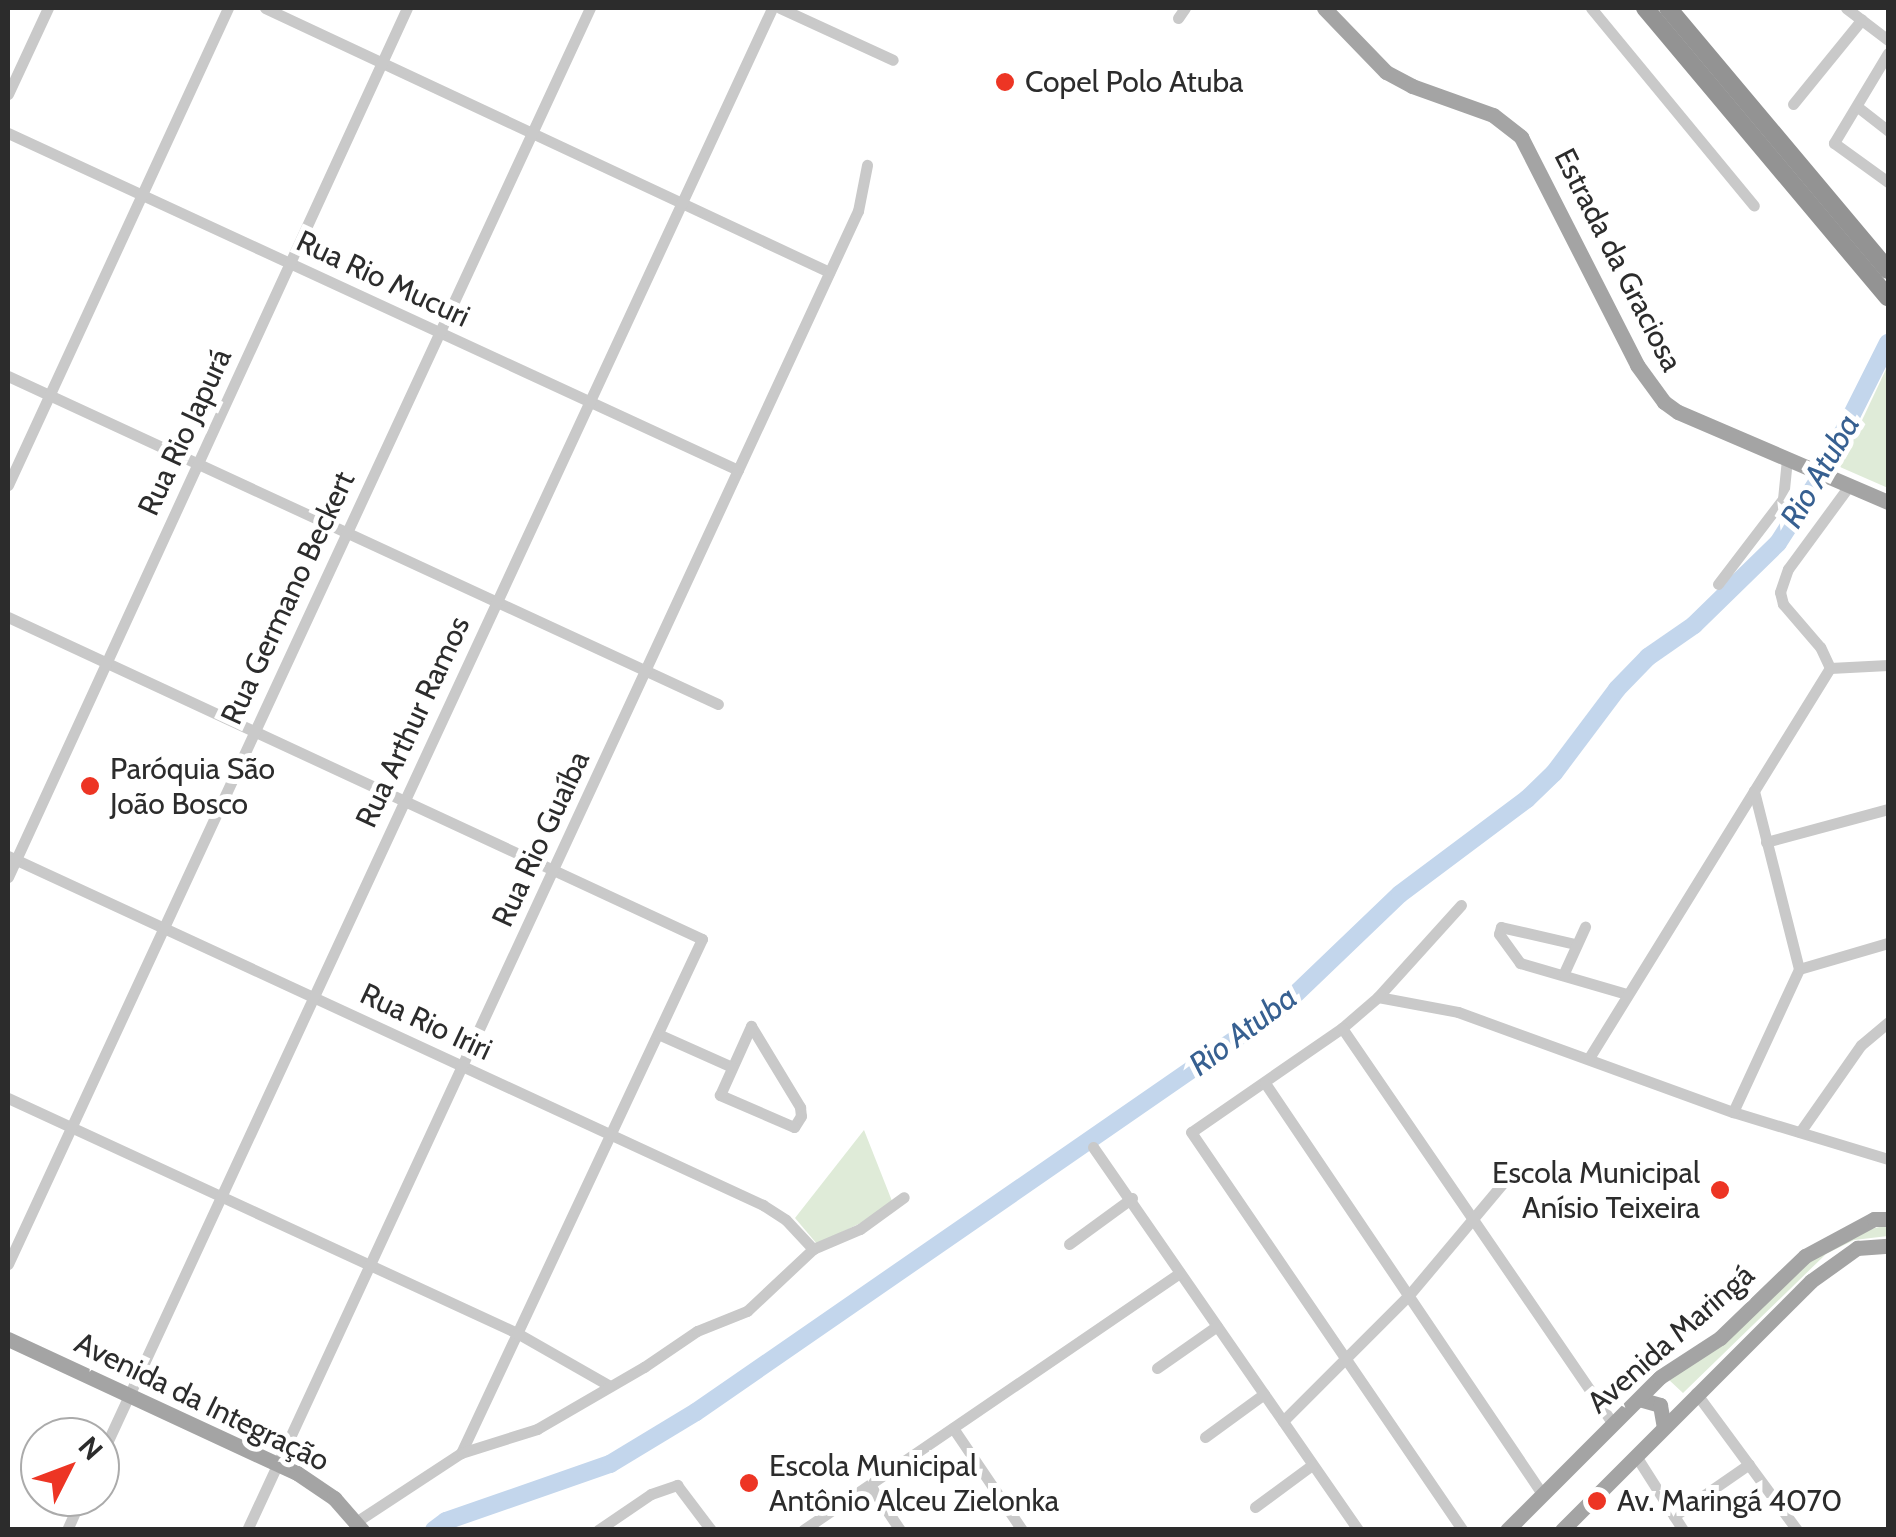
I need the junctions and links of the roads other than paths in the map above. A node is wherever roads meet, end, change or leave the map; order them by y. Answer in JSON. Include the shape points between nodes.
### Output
{"nodes":[{"id":1,"x":48,"y":8,"type":"edge"},
{"id":2,"x":228,"y":8,"type":"edge"},
{"id":3,"x":265,"y":8,"type":"edge"},
{"id":4,"x":408,"y":8,"type":"edge"},
{"id":5,"x":590,"y":8,"type":"edge"},
{"id":6,"x":772,"y":8,"type":"edge"},
{"id":7,"x":780,"y":8,"type":"edge"},
{"id":8,"x":1324,"y":8,"type":"edge"},
{"id":9,"x":1590,"y":8,"type":"edge"},
{"id":10,"x":1645,"y":8,"type":"edge"},
{"id":11,"x":1671,"y":8,"type":"edge"},
{"id":12,"x":1846,"y":8,"type":"edge"},
{"id":13,"x":1862,"y":20,"type":"junction"},
{"id":14,"x":1888,"y":40,"type":"edge"},
{"id":15,"x":1888,"y":54,"type":"edge"},
{"id":16,"x":894,"y":60,"type":"dead end"},
{"id":17,"x":382,"y":62,"type":"junction"},
{"id":18,"x":8,"y":94,"type":"edge"},
{"id":19,"x":1793,"y":104,"type":"dead end"},
{"id":20,"x":1859,"y":108,"type":"junction"},
{"id":21,"x":1888,"y":131,"type":"edge"},
{"id":22,"x":532,"y":132,"type":"junction"},
{"id":23,"x":8,"y":133,"type":"edge"},
{"id":24,"x":867,"y":165,"type":"dead end"},
{"id":25,"x":1888,"y":182,"type":"edge"},
{"id":26,"x":142,"y":195,"type":"junction"},
{"id":27,"x":681,"y":203,"type":"junction"},
{"id":28,"x":1754,"y":206,"type":"dead end"},
{"id":29,"x":290,"y":263,"type":"junction"},
{"id":30,"x":1888,"y":270,"type":"edge"},
{"id":31,"x":830,"y":272,"type":"junction"},
{"id":32,"x":1888,"y":298,"type":"edge"},
{"id":33,"x":439,"y":332,"type":"junction"},
{"id":34,"x":8,"y":376,"type":"edge"},
{"id":35,"x":49,"y":395,"type":"junction"},
{"id":36,"x":590,"y":401,"type":"junction"},
{"id":37,"x":1787,"y":459,"type":"junction"},
{"id":38,"x":198,"y":464,"type":"junction"},
{"id":39,"x":738,"y":470,"type":"junction"},
{"id":40,"x":1844,"y":484,"type":"junction"},
{"id":41,"x":8,"y":486,"type":"edge"},
{"id":42,"x":1888,"y":502,"type":"edge"},
{"id":43,"x":346,"y":532,"type":"junction"},
{"id":44,"x":1718,"y":584,"type":"dead end"},
{"id":45,"x":496,"y":602,"type":"junction"},
{"id":46,"x":8,"y":617,"type":"edge"},
{"id":47,"x":106,"y":663,"type":"junction"},
{"id":48,"x":1888,"y":665,"type":"edge"},
{"id":49,"x":1830,"y":668,"type":"junction"},
{"id":50,"x":646,"y":671,"type":"junction"},
{"id":51,"x":718,"y":704,"type":"dead end"},
{"id":52,"x":254,"y":732,"type":"junction"},
{"id":53,"x":1754,"y":792,"type":"junction"},
{"id":54,"x":404,"y":801,"type":"junction"},
{"id":55,"x":1888,"y":809,"type":"edge"},
{"id":56,"x":1766,"y":842,"type":"junction"},
{"id":57,"x":11,"y":858,"type":"edge"},
{"id":58,"x":554,"y":870,"type":"junction"},
{"id":59,"x":8,"y":877,"type":"edge"},
{"id":60,"x":1461,"y":905,"type":"dead end"},
{"id":61,"x":1585,"y":927,"type":"dead end"},
{"id":62,"x":163,"y":928,"type":"junction"},
{"id":63,"x":1888,"y":943,"type":"edge"},
{"id":64,"x":1576,"y":944,"type":"junction"},
{"id":65,"x":1799,"y":968,"type":"junction"},
{"id":66,"x":1564,"y":973,"type":"junction"},
{"id":67,"x":1626,"y":994,"type":"junction"},
{"id":68,"x":1378,"y":997,"type":"junction"},
{"id":69,"x":313,"y":998,"type":"junction"},
{"id":70,"x":1888,"y":1022,"type":"edge"},
{"id":71,"x":1342,"y":1028,"type":"junction"},
{"id":72,"x":658,"y":1034,"type":"junction"},
{"id":73,"x":1590,"y":1058,"type":"junction"},
{"id":74,"x":464,"y":1067,"type":"junction"},
{"id":75,"x":732,"y":1067,"type":"junction"},
{"id":76,"x":1265,"y":1083,"type":"junction"},
{"id":77,"x":8,"y":1098,"type":"edge"},
{"id":78,"x":1733,"y":1112,"type":"junction"},
{"id":79,"x":71,"y":1127,"type":"junction"},
{"id":80,"x":1800,"y":1132,"type":"junction"},
{"id":81,"x":610,"y":1135,"type":"junction"},
{"id":82,"x":1094,"y":1147,"type":"dead end"},
{"id":83,"x":1888,"y":1159,"type":"edge"},
{"id":84,"x":1509,"y":1176,"type":"dead end"},
{"id":85,"x":221,"y":1196,"type":"junction"},
{"id":86,"x":904,"y":1197,"type":"dead end"},
{"id":87,"x":1132,"y":1198,"type":"junction"},
{"id":88,"x":1888,"y":1209,"type":"edge"},
{"id":89,"x":1881,"y":1219,"type":"edge"},
{"id":90,"x":1473,"y":1220,"type":"junction"},
{"id":91,"x":1069,"y":1244,"type":"dead end"},
{"id":92,"x":1888,"y":1246,"type":"edge"},
{"id":93,"x":813,"y":1249,"type":"junction"},
{"id":94,"x":8,"y":1264,"type":"edge"},
{"id":95,"x":372,"y":1266,"type":"junction"},
{"id":96,"x":1180,"y":1272,"type":"junction"},
{"id":97,"x":1409,"y":1295,"type":"junction"},
{"id":98,"x":1217,"y":1326,"type":"junction"},
{"id":99,"x":517,"y":1333,"type":"junction"},
{"id":100,"x":8,"y":1339,"type":"edge"},
{"id":101,"x":1346,"y":1362,"type":"junction"},
{"id":102,"x":1157,"y":1368,"type":"dead end"},
{"id":103,"x":608,"y":1386,"type":"junction"},
{"id":104,"x":1696,"y":1393,"type":"junction"},
{"id":105,"x":1264,"y":1394,"type":"junction"},
{"id":106,"x":129,"y":1395,"type":"junction"},
{"id":107,"x":1638,"y":1399,"type":"junction"},
{"id":108,"x":119,"y":1417,"type":"edge"},
{"id":109,"x":1283,"y":1421,"type":"junction"},
{"id":110,"x":1613,"y":1424,"type":"junction"},
{"id":111,"x":1664,"y":1427,"type":"junction"},
{"id":112,"x":953,"y":1428,"type":"junction"},
{"id":113,"x":1205,"y":1437,"type":"dead end"},
{"id":114,"x":461,"y":1452,"type":"junction"},
{"id":115,"x":1636,"y":1456,"type":"junction"},
{"id":116,"x":1749,"y":1464,"type":"junction"},
{"id":117,"x":281,"y":1465,"type":"junction"},
{"id":118,"x":1312,"y":1465,"type":"junction"},
{"id":119,"x":870,"y":1485,"type":"junction"},
{"id":120,"x":1542,"y":1493,"type":"junction"},
{"id":121,"x":1255,"y":1507,"type":"dead end"},
{"id":122,"x":1674,"y":1516,"type":"junction"},
{"id":123,"x":359,"y":1526,"type":"edge"},
{"id":124,"x":1511,"y":1527,"type":"edge"},
{"id":125,"x":248,"y":1530,"type":"edge"},
{"id":126,"x":598,"y":1530,"type":"edge"},
{"id":127,"x":712,"y":1530,"type":"edge"},
{"id":128,"x":802,"y":1530,"type":"edge"},
{"id":129,"x":900,"y":1530,"type":"edge"},
{"id":130,"x":1022,"y":1530,"type":"edge"},
{"id":131,"x":1358,"y":1530,"type":"edge"},
{"id":132,"x":1462,"y":1530,"type":"edge"},
{"id":133,"x":1562,"y":1530,"type":"edge"},
{"id":134,"x":1684,"y":1530,"type":"edge"},
{"id":135,"x":1796,"y":1530,"type":"edge"}],
"edges":[{"from":1,"to":18,"type":"street"},
{"from":2,"to":26,"type":"street"},
{"from":3,"to":17,"type":"street"},
{"from":4,"to":17,"type":"street","name":"Rua Rio Japurá"},
{"from":5,"to":22,"type":"street","name":"Rua Germano Beckert"},
{"from":6,"to":27,"type":"street","name":"Rua Arthur Ramos"},
{"from":7,"to":16,"type":"street"},
{"from":8,"to":37,"type":"main road","name":"Estrada da Graciosa","via":[[1386,72],[1513,128],[1655,393],[1678,412]]},
{"from":9,"to":28,"type":"street"},
{"from":10,"to":32,"type":"highway"},
{"from":11,"to":30,"type":"highway"},
{"from":12,"to":13,"type":"street"},
{"from":13,"to":14,"type":"street"},
{"from":13,"to":19,"type":"street"},
{"from":15,"to":20,"type":"street"},
{"from":17,"to":22,"type":"street"},
{"from":17,"to":29,"type":"street","name":"Rua Rio Japurá"},
{"from":20,"to":21,"type":"street"},
{"from":20,"to":25,"type":"street","via":[[1834,143]]},
{"from":22,"to":27,"type":"street"},
{"from":22,"to":33,"type":"street","name":"Rua Germano Beckert"},
{"from":23,"to":26,"type":"street","name":"Rua Rio Mucuri"},
{"from":24,"to":31,"type":"street","name":"Rua Rio Guaíba","via":[[858,211]]},
{"from":26,"to":29,"type":"street","name":"Rua Rio Mucuri"},
{"from":26,"to":35,"type":"street"},
{"from":27,"to":31,"type":"street"},
{"from":27,"to":36,"type":"street","name":"Rua Arthur Ramos"},
{"from":29,"to":33,"type":"street","name":"Rua Rio Mucuri"},
{"from":29,"to":38,"type":"street","name":"Rua Rio Japurá"},
{"from":31,"to":39,"type":"street","name":"Rua Rio Guaíba"},
{"from":33,"to":36,"type":"street","name":"Rua Rio Mucuri"},
{"from":33,"to":43,"type":"street","name":"Rua Germano Beckert"},
{"from":34,"to":35,"type":"street"},
{"from":35,"to":38,"type":"street"},
{"from":35,"to":41,"type":"street"},
{"from":36,"to":39,"type":"street","name":"Rua Rio Mucuri"},
{"from":36,"to":45,"type":"street","name":"Rua Arthur Ramos"},
{"from":37,"to":40,"type":"main road","name":"Estrada da Graciosa"},
{"from":37,"to":44,"type":"street","via":[[1784,499]]},
{"from":38,"to":43,"type":"street"},
{"from":38,"to":47,"type":"street","name":"Rua Rio Japurá"},
{"from":39,"to":50,"type":"street","name":"Rua Rio Guaíba"},
{"from":40,"to":42,"type":"main road","name":"Estrada da Graciosa"},
{"from":40,"to":49,"type":"street","via":[[1780,592]]},
{"from":43,"to":45,"type":"street"},
{"from":43,"to":52,"type":"street","name":"Rua Germano Beckert"},
{"from":45,"to":50,"type":"street"},
{"from":45,"to":54,"type":"street","name":"Rua Arthur Ramos"},
{"from":46,"to":47,"type":"street"},
{"from":47,"to":52,"type":"street"},
{"from":47,"to":57,"type":"street","name":"Rua Rio Japurá"},
{"from":48,"to":49,"type":"street"},
{"from":49,"to":53,"type":"street"},
{"from":50,"to":51,"type":"street"},
{"from":50,"to":58,"type":"street","name":"Rua Rio Guaíba"},
{"from":52,"to":54,"type":"street"},
{"from":52,"to":62,"type":"street","name":"Rua Germano Beckert"},
{"from":53,"to":56,"type":"street"},
{"from":53,"to":67,"type":"street"},
{"from":54,"to":58,"type":"street"},
{"from":54,"to":69,"type":"street","name":"Rua Arthur Ramos"},
{"from":55,"to":56,"type":"street"},
{"from":56,"to":65,"type":"street"},
{"from":57,"to":59,"type":"street","name":"Rua Rio Japurá"},
{"from":57,"to":62,"type":"street","name":"Rua Rio Iriri"},
{"from":58,"to":72,"type":"street","via":[[702,940]]},
{"from":58,"to":74,"type":"street","name":"Rua Rio Guaíba"},
{"from":60,"to":68,"type":"street"},
{"from":61,"to":64,"type":"street"},
{"from":62,"to":69,"type":"street","name":"Rua Rio Iriri"},
{"from":62,"to":79,"type":"street","name":"Rua Germano Beckert"},
{"from":63,"to":65,"type":"street"},
{"from":64,"to":66,"type":"street"},
{"from":64,"to":66,"type":"street","via":[[1501,927],[1502,943],[1520,963]]},
{"from":65,"to":78,"type":"street"},
{"from":66,"to":67,"type":"street"},
{"from":67,"to":73,"type":"street"},
{"from":68,"to":71,"type":"street"},
{"from":68,"to":73,"type":"street","via":[[1458,1012]]},
{"from":69,"to":74,"type":"street","name":"Rua Rio Iriri"},
{"from":69,"to":85,"type":"street","name":"Rua Arthur Ramos"},
{"from":70,"to":80,"type":"street","via":[[1855,1052]]},
{"from":71,"to":76,"type":"street"},
{"from":71,"to":90,"type":"street"},
{"from":72,"to":75,"type":"street"},
{"from":72,"to":81,"type":"street"},
{"from":73,"to":78,"type":"street"},
{"from":74,"to":81,"type":"street","name":"Rua Rio Iriri"},
{"from":74,"to":95,"type":"street","name":"Rua Rio Guaíba"},
{"from":75,"to":75,"type":"street","via":[[720,1095],[788,1126],[798,1124],[797,1098],[751,1026]]},
{"from":76,"to":97,"type":"street"},
{"from":76,"to":101,"type":"street","via":[[1191,1132]]},
{"from":77,"to":79,"type":"street"},
{"from":78,"to":80,"type":"street"},
{"from":79,"to":85,"type":"street"},
{"from":79,"to":94,"type":"street","name":"Rua Germano Beckert"},
{"from":80,"to":83,"type":"street"},
{"from":81,"to":93,"type":"street","name":"Rua Rio Iriri","via":[[762,1205]]},
{"from":81,"to":99,"type":"street"},
{"from":82,"to":87,"type":"street"},
{"from":84,"to":90,"type":"street"},
{"from":85,"to":95,"type":"street"},
{"from":85,"to":106,"type":"street","name":"Rua Arthur Ramos"},
{"from":86,"to":93,"type":"street","via":[[860,1229]]},
{"from":87,"to":91,"type":"street"},
{"from":87,"to":96,"type":"street"},
{"from":88,"to":89,"type":"street"},
{"from":89,"to":107,"type":"main road","name":"Avenida Maringá","via":[[1806,1256],[1720,1338],[1674,1365]]},
{"from":90,"to":97,"type":"street"},
{"from":90,"to":110,"type":"street"},
{"from":92,"to":104,"type":"main road","name":"Avenida Maringá","via":[[1857,1248],[1833,1263]]},
{"from":93,"to":103,"type":"street","via":[[754,1307],[697,1331]]},
{"from":95,"to":99,"type":"street"},
{"from":95,"to":117,"type":"street","name":"Rua Rio Guaíba"},
{"from":96,"to":98,"type":"street"},
{"from":96,"to":112,"type":"street"},
{"from":97,"to":101,"type":"street"},
{"from":97,"to":120,"type":"street"},
{"from":98,"to":102,"type":"street"},
{"from":98,"to":105,"type":"street"},
{"from":99,"to":103,"type":"street"},
{"from":99,"to":114,"type":"street"},
{"from":100,"to":106,"type":"main road","name":"Avenida da Integração"},
{"from":101,"to":109,"type":"street"},
{"from":101,"to":132,"type":"street"},
{"from":103,"to":114,"type":"street","via":[[537,1428]]},
{"from":104,"to":111,"type":"main road","name":"Avenida Maringá"},
{"from":104,"to":116,"type":"street"},
{"from":105,"to":109,"type":"street"},
{"from":105,"to":113,"type":"street"},
{"from":106,"to":108,"type":"street","name":"Rua Arthur Ramos"},
{"from":106,"to":117,"type":"main road","name":"Avenida da Integração"},
{"from":107,"to":110,"type":"main road","name":"Avenida Maringá"},
{"from":107,"to":111,"type":"main road","via":[[1660,1404]]},
{"from":109,"to":118,"type":"street"},
{"from":110,"to":120,"type":"main road","name":"Avenida Maringá"},
{"from":111,"to":115,"type":"main road","name":"Avenida Maringá"},
{"from":112,"to":119,"type":"street"},
{"from":112,"to":130,"type":"street"},
{"from":114,"to":123,"type":"street"},
{"from":115,"to":122,"type":"street"},
{"from":115,"to":133,"type":"main road","name":"Avenida Maringá"},
{"from":116,"to":122,"type":"street"},
{"from":116,"to":135,"type":"street"},
{"from":117,"to":123,"type":"main road","name":"Avenida da Integração","via":[[322,1488]]},
{"from":117,"to":125,"type":"street","name":"Rua Rio Guaíba"},
{"from":118,"to":121,"type":"street"},
{"from":118,"to":131,"type":"street"},
{"from":119,"to":128,"type":"street"},
{"from":119,"to":129,"type":"street"},
{"from":120,"to":124,"type":"main road","name":"Avenida Maringá"},
{"from":122,"to":134,"type":"street"},
{"from":126,"to":127,"type":"street","via":[[668,1486],[684,1490]]}]}
